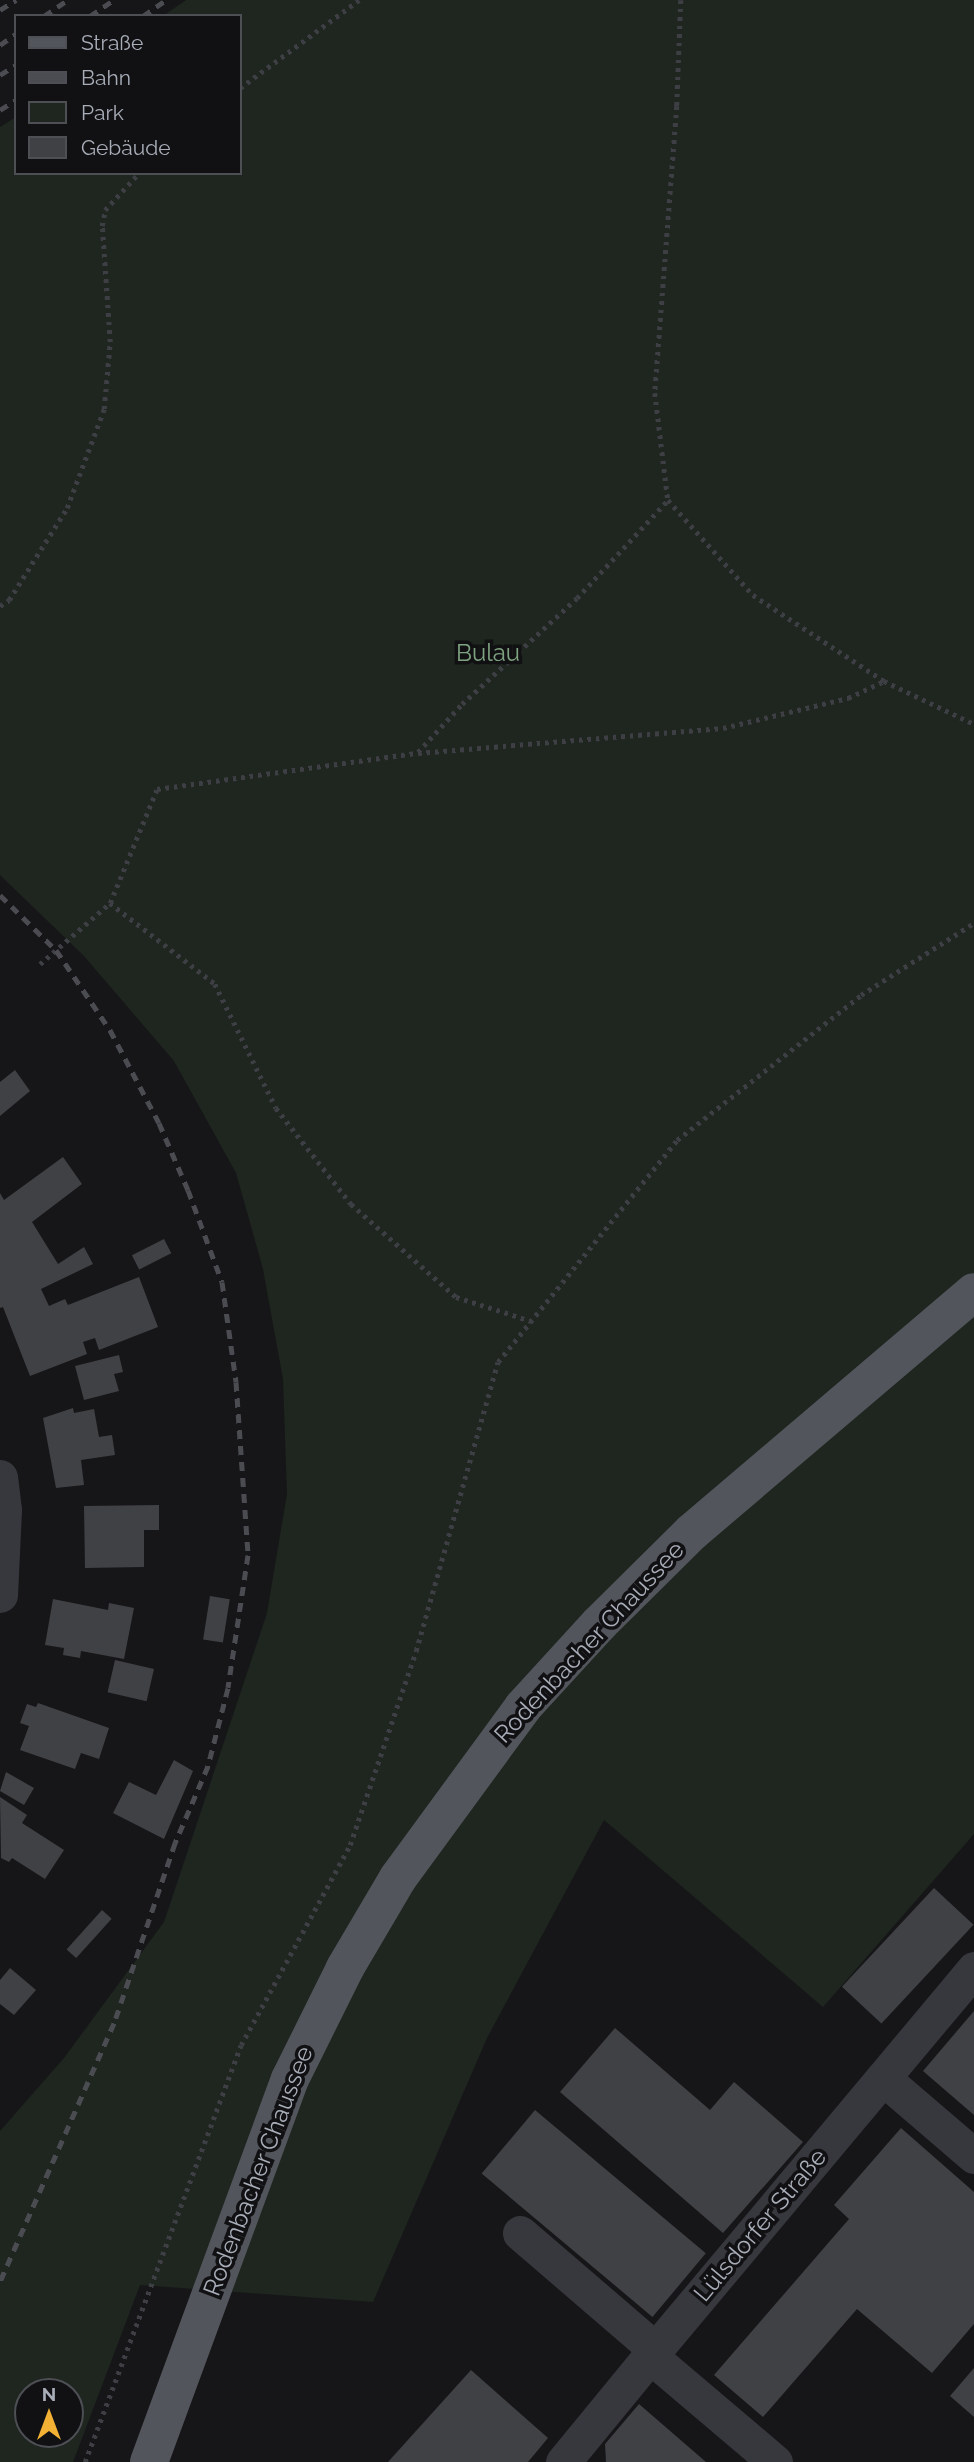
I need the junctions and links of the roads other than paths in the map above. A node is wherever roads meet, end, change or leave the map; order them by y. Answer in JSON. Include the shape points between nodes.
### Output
{"nodes":[{"id":1,"x":974,"y":1292,"type":"edge"},
{"id":2,"x":0,"y":1477,"type":"edge"},
{"id":3,"x":0,"y":1595,"type":"edge"},
{"id":4,"x":974,"y":1969,"type":"edge"},
{"id":5,"x":883,"y":2078,"type":"junction"},
{"id":6,"x":974,"y":2156,"type":"edge"},
{"id":7,"x":520,"y":2233,"type":"dead end"},
{"id":8,"x":653,"y":2353,"type":"junction"},
{"id":9,"x":149,"y":2462,"type":"edge"},
{"id":10,"x":564,"y":2462,"type":"edge"},
{"id":11,"x":775,"y":2462,"type":"edge"}],
"edges":[{"from":1,"to":9,"type":"main road","name":"Rodenbacher Chaussee","via":[[692,1532],[600,1624],[523,1707],[398,1878],[345,1968],[290,2079]]},
{"from":2,"to":3,"type":"street","via":[[5,1510]]},
{"from":4,"to":5,"type":"street","name":"Lülsdorfer Straße"},
{"from":5,"to":6,"type":"street"},
{"from":5,"to":8,"type":"street","name":"Lülsdorfer Straße"},
{"from":7,"to":8,"type":"street"},
{"from":8,"to":10,"type":"street","name":"Lülsdorfer Straße"},
{"from":8,"to":11,"type":"street"}]}
